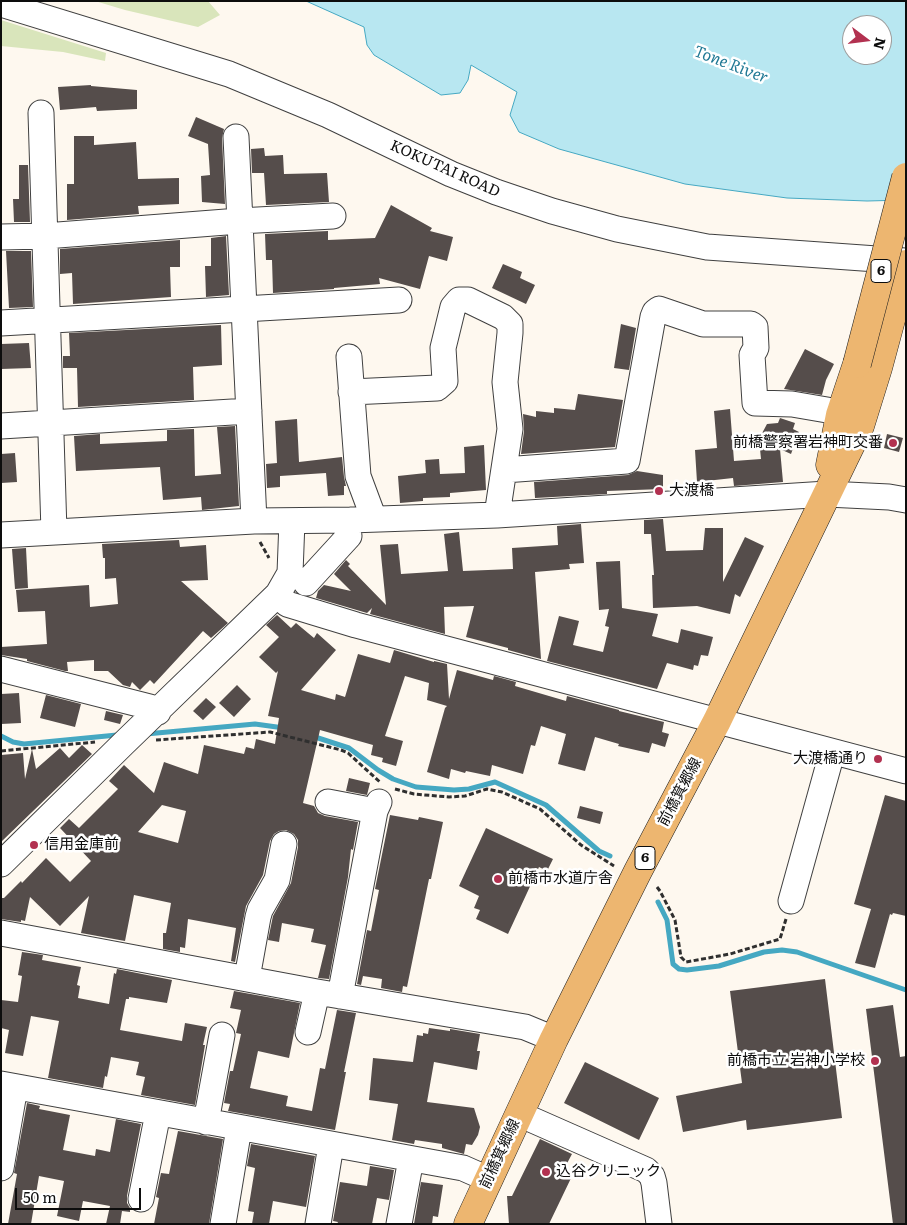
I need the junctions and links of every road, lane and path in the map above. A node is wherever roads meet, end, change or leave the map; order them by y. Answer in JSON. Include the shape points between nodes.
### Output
{"nodes":[{"id":1,"x":1,"y":4,"type":"edge"},
{"id":2,"x":41,"y":113,"type":"dead end"},
{"id":3,"x":236,"y":137,"type":"dead end"},
{"id":4,"x":906,"y":177,"type":"edge"},
{"id":5,"x":333,"y":216,"type":"dead end"},
{"id":6,"x":239,"y":221,"type":"junction"},
{"id":7,"x":46,"y":236,"type":"junction"},
{"id":8,"x":1,"y":237,"type":"edge"},
{"id":9,"x":906,"y":263,"type":"edge"},
{"id":10,"x":399,"y":300,"type":"dead end"},
{"id":11,"x":243,"y":309,"type":"junction"},
{"id":12,"x":48,"y":320,"type":"junction"},
{"id":13,"x":1,"y":323,"type":"edge"},
{"id":14,"x":349,"y":357,"type":"dead end"},
{"id":15,"x":868,"y":366,"type":"junction"},
{"id":16,"x":351,"y":392,"type":"junction"},
{"id":17,"x":249,"y":411,"type":"junction"},
{"id":18,"x":840,"y":415,"type":"junction"},
{"id":19,"x":51,"y":424,"type":"junction"},
{"id":20,"x":1,"y":426,"type":"edge"},
{"id":21,"x":504,"y":470,"type":"junction"},
{"id":22,"x":827,"y":494,"type":"junction"},
{"id":23,"x":906,"y":500,"type":"edge"},
{"id":24,"x":496,"y":515,"type":"junction"},
{"id":25,"x":374,"y":519,"type":"junction"},
{"id":26,"x":254,"y":521,"type":"junction"},
{"id":27,"x":292,"y":521,"type":"junction"},
{"id":28,"x":54,"y":532,"type":"junction"},
{"id":29,"x":1,"y":535,"type":"edge"},
{"id":30,"x":349,"y":536,"type":"dead end"},
{"id":31,"x":306,"y":583,"type":"dead end"},
{"id":32,"x":278,"y":594,"type":"junction"},
{"id":33,"x":1,"y":669,"type":"edge"},
{"id":34,"x":158,"y":712,"type":"junction"},
{"id":35,"x":717,"y":721,"type":"junction"},
{"id":36,"x":124,"y":742,"type":"junction"},
{"id":37,"x":1,"y":751,"type":"edge"},
{"id":38,"x":832,"y":753,"type":"junction"},
{"id":39,"x":906,"y":771,"type":"edge"},
{"id":40,"x":381,"y":796,"type":"junction"},
{"id":41,"x":328,"y":802,"type":"dead end"},
{"id":42,"x":284,"y":844,"type":"dead end"},
{"id":43,"x":1,"y":864,"type":"edge"},
{"id":44,"x":614,"y":866,"type":"dead end"},
{"id":45,"x":657,"y":887,"type":"dead end"},
{"id":46,"x":791,"y":901,"type":"joint"},
{"id":47,"x":1,"y":933,"type":"edge"},
{"id":48,"x":247,"y":978,"type":"junction"},
{"id":49,"x":329,"y":994,"type":"junction"},
{"id":50,"x":308,"y":1032,"type":"dead end"},
{"id":51,"x":222,"y":1035,"type":"dead end"},
{"id":52,"x":554,"y":1039,"type":"junction"},
{"id":53,"x":8,"y":1085,"type":"edge"},
{"id":54,"x":158,"y":1113,"type":"junction"},
{"id":55,"x":519,"y":1114,"type":"junction"},
{"id":56,"x":206,"y":1122,"type":"junction"},
{"id":57,"x":239,"y":1128,"type":"junction"},
{"id":58,"x":332,"y":1145,"type":"junction"},
{"id":59,"x":411,"y":1159,"type":"junction"},
{"id":60,"x":1,"y":1168,"type":"edge"},
{"id":61,"x":488,"y":1179,"type":"junction"},
{"id":62,"x":141,"y":1199,"type":"dead end"},
{"id":63,"x":223,"y":1224,"type":"edge"},
{"id":64,"x":318,"y":1224,"type":"edge"},
{"id":65,"x":399,"y":1224,"type":"edge"},
{"id":66,"x":468,"y":1224,"type":"edge"},
{"id":67,"x":659,"y":1224,"type":"edge"}],
"edges":[{"from":1,"to":9,"type":"street","name":"KOKUTAI ROAD","via":[[229,74],[328,115],[452,174],[552,211],[617,229],[707,247]]},
{"from":2,"to":7,"type":"street"},
{"from":3,"to":6,"type":"street"},
{"from":4,"to":15,"type":"main road","number":"6","bridge":true},
{"from":5,"to":6,"type":"street"},
{"from":6,"to":7,"type":"street"},
{"from":6,"to":11,"type":"street"},
{"from":7,"to":8,"type":"street"},
{"from":7,"to":12,"type":"street"},
{"from":9,"to":15,"type":"main road","number":"6"},
{"from":10,"to":11,"type":"street"},
{"from":11,"to":12,"type":"street"},
{"from":11,"to":17,"type":"street"},
{"from":12,"to":13,"type":"street"},
{"from":12,"to":19,"type":"street"},
{"from":14,"to":16,"type":"street"},
{"from":15,"to":18,"type":"main road","name":"前橋箕郷線","number":"6"},
{"from":15,"to":22,"type":"main road","name":"前橋箕郷線","number":"6","via":[[860,426]]},
{"from":16,"to":21,"type":"street","via":[[437,388],[445,382],[443,348],[453,307],[459,300],[468,300],[503,317],[510,324],[505,382],[510,429]]},
{"from":16,"to":25,"type":"street","via":[[358,476]]},
{"from":17,"to":19,"type":"street"},
{"from":17,"to":26,"type":"street"},
{"from":18,"to":21,"type":"street","via":[[792,404],[755,403],[752,355],[756,348],[755,327],[751,324],[703,324],[659,309],[653,317],[627,461]]},
{"from":18,"to":22,"type":"main road","name":"前橋箕郷線","number":"6"},
{"from":19,"to":20,"type":"street"},
{"from":19,"to":28,"type":"street"},
{"from":21,"to":24,"type":"street"},
{"from":22,"to":23,"type":"street"},
{"from":22,"to":24,"type":"street"},
{"from":22,"to":35,"type":"main road","name":"前橋箕郷線","number":"6"},
{"from":24,"to":25,"type":"street"},
{"from":25,"to":27,"type":"street"},
{"from":26,"to":27,"type":"street"},
{"from":26,"to":28,"type":"street"},
{"from":27,"to":32,"type":"street","via":[[290,573]]},
{"from":28,"to":29,"type":"street"},
{"from":30,"to":31,"type":"street"},
{"from":32,"to":34,"type":"street"},
{"from":32,"to":35,"type":"street","via":[[288,604],[356,625]]},
{"from":33,"to":34,"type":"street","via":[[150,707]]},
{"from":34,"to":36,"type":"street"},
{"from":35,"to":38,"type":"street"},
{"from":35,"to":52,"type":"main road","name":"前橋箕郷線","number":"6"},
{"from":36,"to":37,"type":"path"},
{"from":36,"to":40,"type":"path","via":[[270,732],[348,753],[375,776]]},
{"from":36,"to":43,"type":"street"},
{"from":38,"to":39,"type":"street"},
{"from":38,"to":46,"type":"street"},
{"from":40,"to":41,"type":"street"},
{"from":40,"to":44,"type":"path","via":[[465,796],[487,789],[502,792],[540,809],[581,845]]},
{"from":40,"to":49,"type":"street"},
{"from":42,"to":48,"type":"street","via":[[277,880],[258,917]]},
{"from":45,"to":46,"type":"path","via":[[676,920],[681,956],[686,962],[780,940]]},
{"from":47,"to":48,"type":"street"},
{"from":48,"to":49,"type":"street"},
{"from":49,"to":50,"type":"street"},
{"from":49,"to":52,"type":"street","via":[[525,1027]]},
{"from":51,"to":56,"type":"street"},
{"from":52,"to":55,"type":"main road","name":"前橋箕郷線","number":"6"},
{"from":53,"to":54,"type":"street"},
{"from":53,"to":60,"type":"street"},
{"from":54,"to":56,"type":"street"},
{"from":54,"to":62,"type":"street"},
{"from":55,"to":61,"type":"main road","name":"前橋箕郷線","number":"6"},
{"from":55,"to":67,"type":"street","via":[[646,1170],[654,1183]]},
{"from":56,"to":57,"type":"street"},
{"from":57,"to":58,"type":"street"},
{"from":57,"to":63,"type":"street"},
{"from":58,"to":59,"type":"street"},
{"from":58,"to":64,"type":"street"},
{"from":59,"to":61,"type":"street","via":[[463,1168]]},
{"from":59,"to":65,"type":"street"},
{"from":61,"to":66,"type":"main road","name":"前橋箕郷線","number":"6"}]}
